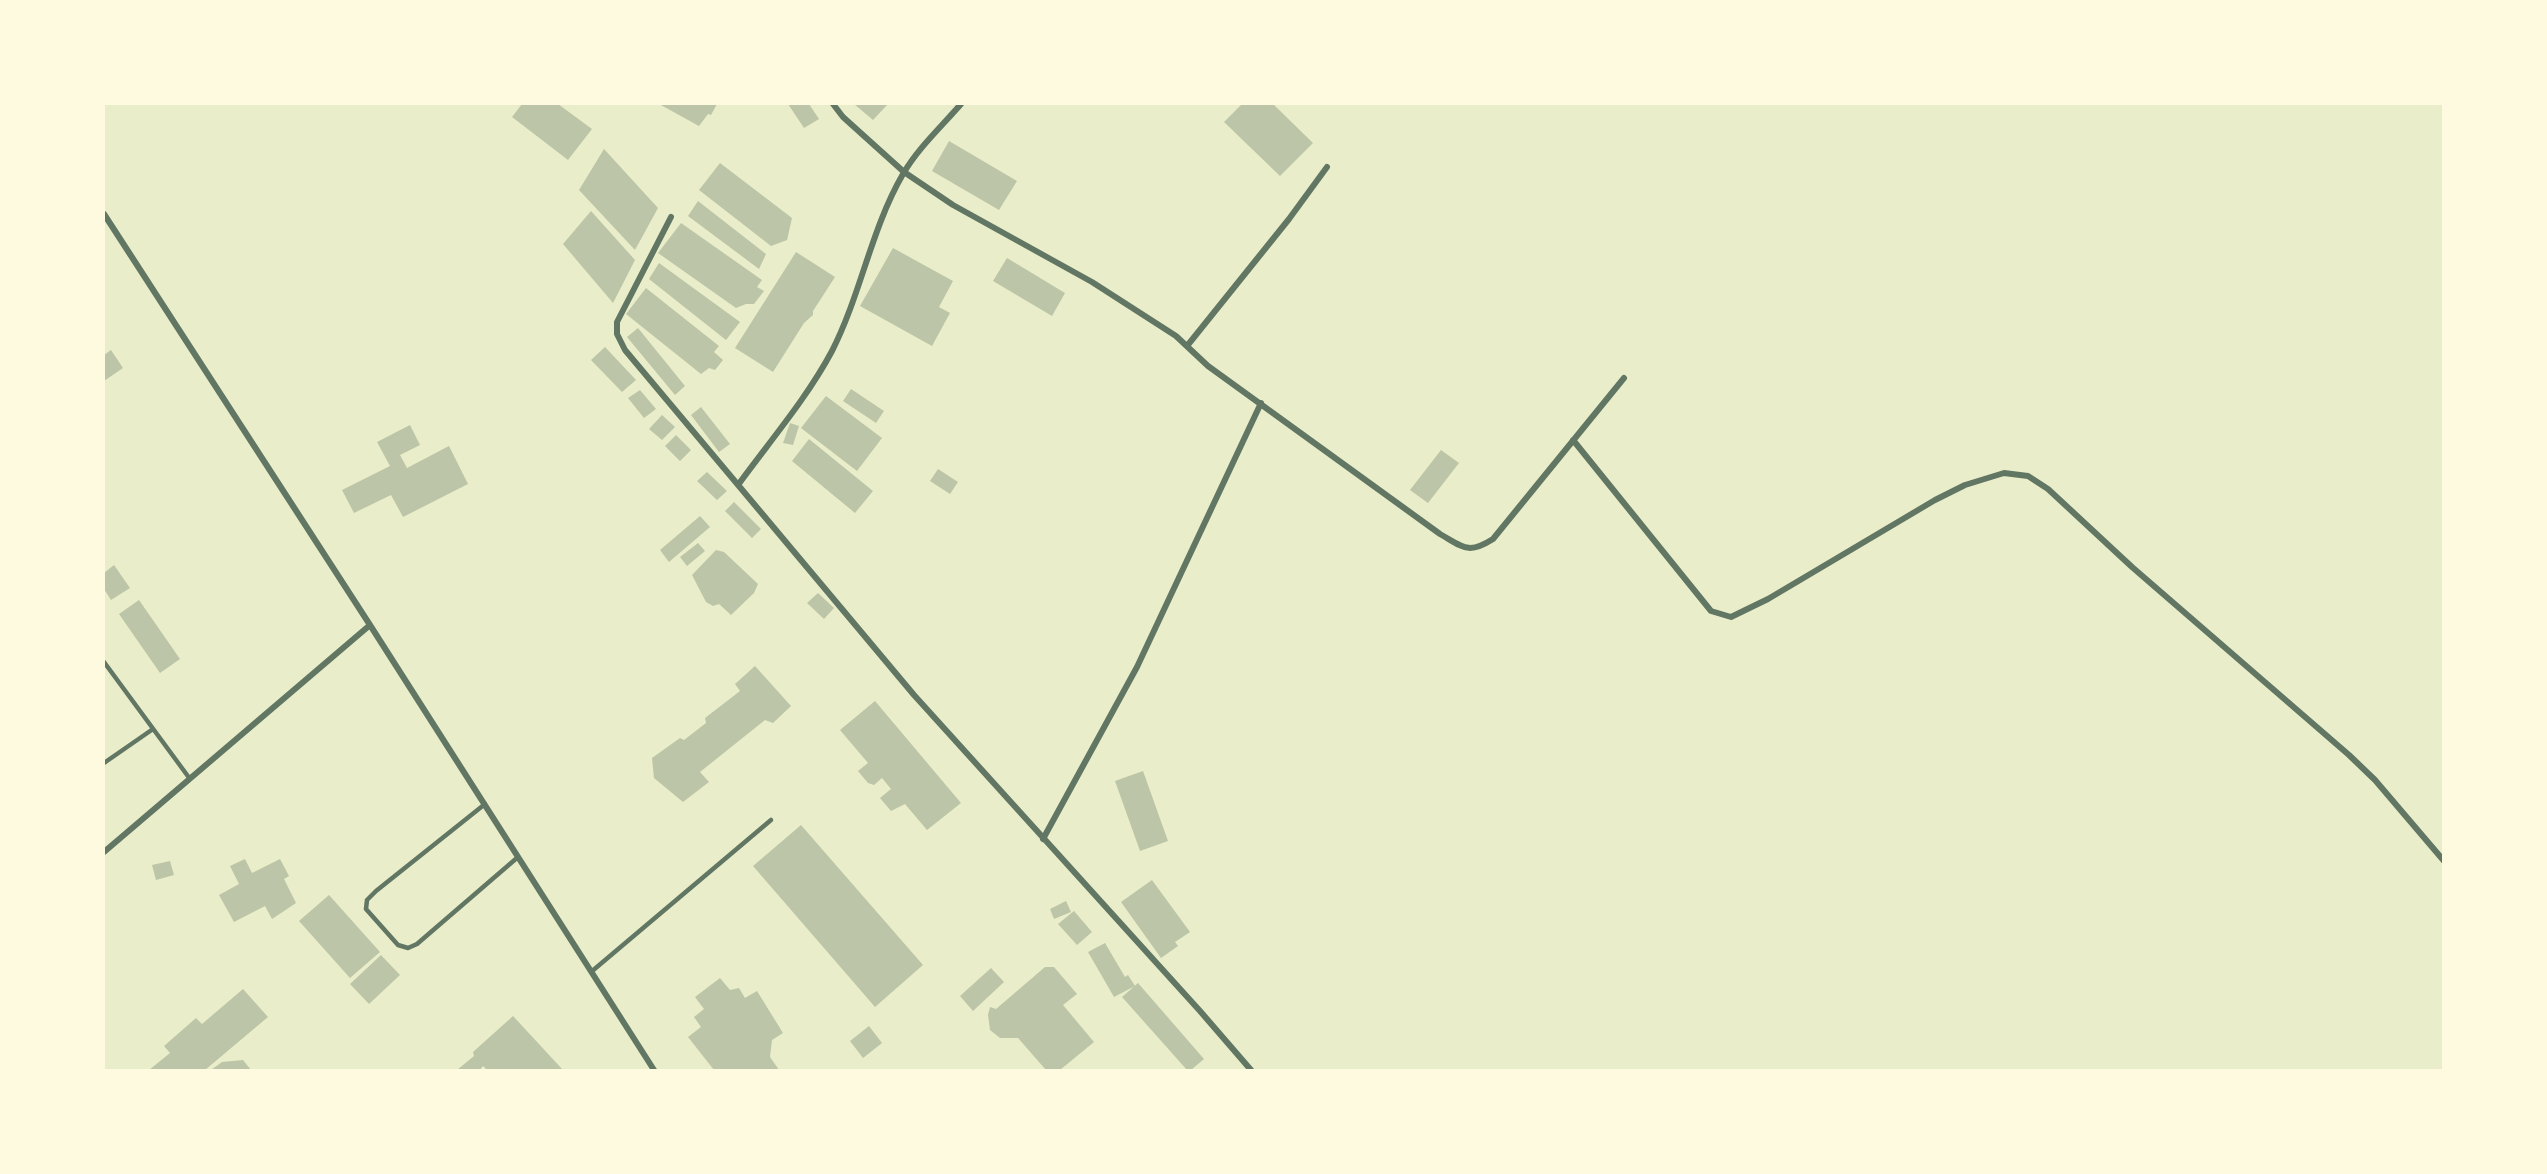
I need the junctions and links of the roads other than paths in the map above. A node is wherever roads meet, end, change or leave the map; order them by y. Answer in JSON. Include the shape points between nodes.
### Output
{"nodes":[{"id":1,"x":833,"y":104,"type":"edge"},
{"id":2,"x":961,"y":104,"type":"edge"},
{"id":3,"x":1327,"y":167,"type":"dead end"},
{"id":4,"x":904,"y":172,"type":"junction"},
{"id":5,"x":104,"y":214,"type":"edge"},
{"id":6,"x":670,"y":217,"type":"dead end"},
{"id":7,"x":1187,"y":346,"type":"junction"},
{"id":8,"x":1624,"y":378,"type":"dead end"},
{"id":9,"x":1260,"y":403,"type":"junction"},
{"id":10,"x":1573,"y":440,"type":"junction"},
{"id":11,"x":738,"y":485,"type":"junction"},
{"id":12,"x":370,"y":625,"type":"junction"},
{"id":13,"x":104,"y":662,"type":"edge"},
{"id":14,"x":153,"y":729,"type":"junction"},
{"id":15,"x":104,"y":763,"type":"edge"},
{"id":16,"x":190,"y":779,"type":"junction"},
{"id":17,"x":485,"y":804,"type":"junction"},
{"id":18,"x":771,"y":820,"type":"dead end"},
{"id":19,"x":1043,"y":839,"type":"junction"},
{"id":20,"x":104,"y":852,"type":"edge"},
{"id":21,"x":518,"y":857,"type":"junction"},
{"id":22,"x":2444,"y":861,"type":"edge"},
{"id":23,"x":591,"y":972,"type":"junction"},
{"id":24,"x":654,"y":1071,"type":"edge"},
{"id":25,"x":1251,"y":1071,"type":"edge"}],
"edges":[{"from":1,"to":4,"type":"street"},
{"from":2,"to":4,"type":"street"},
{"from":3,"to":7,"type":"street"},
{"from":4,"to":7,"type":"street","via":[[953,205],[1092,282]]},
{"from":4,"to":11,"type":"street","via":[[831,352]]},
{"from":5,"to":12,"type":"street"},
{"from":6,"to":11,"type":"street","via":[[616,322],[616,334]]},
{"from":7,"to":9,"type":"street"},
{"from":8,"to":10,"type":"street"},
{"from":9,"to":10,"type":"street","via":[[1465,549],[1478,549],[1492,539]]},
{"from":9,"to":19,"type":"street","via":[[1137,667]]},
{"from":10,"to":22,"type":"street","via":[[1711,611],[1731,617],[1768,600],[1965,485],[2004,473],[2028,476],[2048,489],[2349,755]]},
{"from":11,"to":19,"type":"street"},
{"from":12,"to":16,"type":"street"},
{"from":12,"to":17,"type":"street"},
{"from":13,"to":14,"type":"lane"},
{"from":14,"to":15,"type":"lane"},
{"from":14,"to":16,"type":"lane"},
{"from":16,"to":20,"type":"street"},
{"from":17,"to":21,"type":"street"},
{"from":17,"to":21,"type":"lane","via":[[376,891],[367,900],[366,909],[398,945],[408,948]]},
{"from":18,"to":23,"type":"lane"},
{"from":19,"to":25,"type":"street"},
{"from":21,"to":23,"type":"street"},
{"from":23,"to":24,"type":"street"}]}
